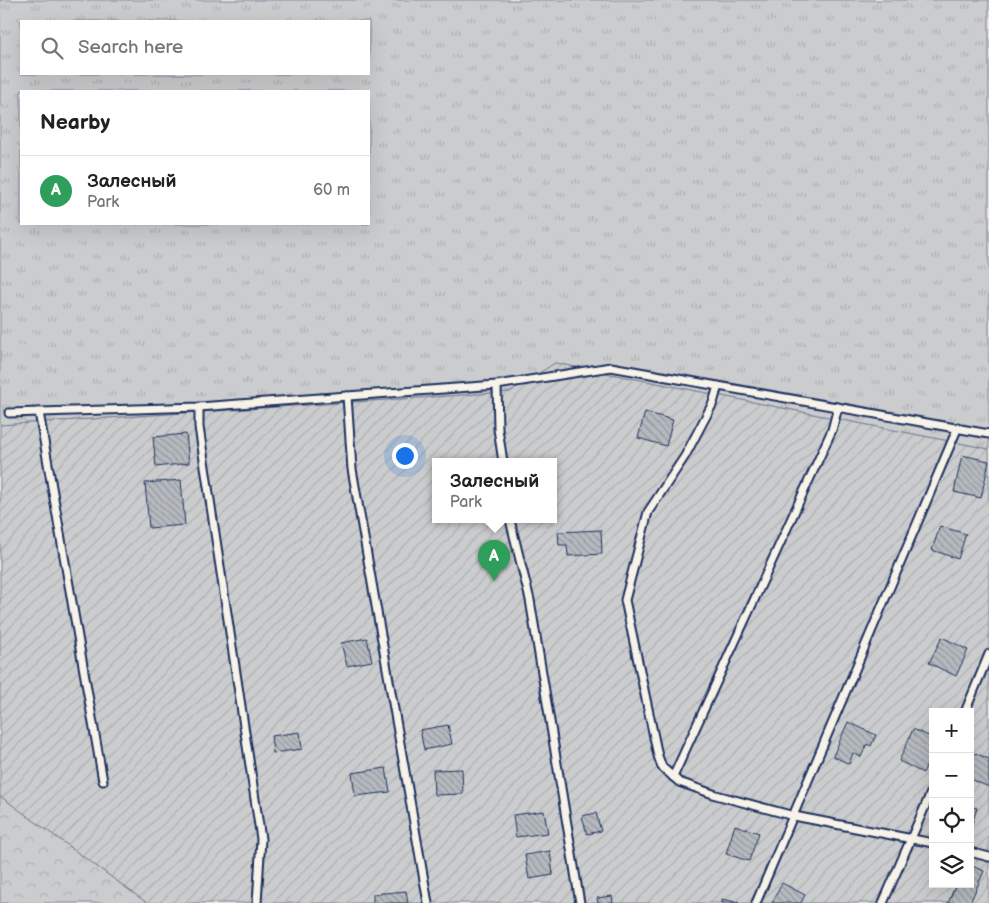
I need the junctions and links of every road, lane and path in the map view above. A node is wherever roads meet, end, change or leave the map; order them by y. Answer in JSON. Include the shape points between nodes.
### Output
{"nodes":[{"id":1,"x":497,"y":385,"type":"junction"},
{"id":2,"x":718,"y":386,"type":"junction"},
{"id":3,"x":347,"y":396,"type":"junction"},
{"id":4,"x":199,"y":407,"type":"junction"},
{"id":5,"x":838,"y":407,"type":"junction"},
{"id":6,"x":9,"y":412,"type":"dead end"},
{"id":7,"x":38,"y":412,"type":"junction"},
{"id":8,"x":958,"y":427,"type":"junction"},
{"id":9,"x":989,"y":434,"type":"edge"},
{"id":10,"x":502,"y":458,"type":"edge"},
{"id":11,"x":511,"y":523,"type":"edge"},
{"id":12,"x":989,"y":654,"type":"edge"},
{"id":13,"x":967,"y":708,"type":"edge"},
{"id":14,"x":673,"y":777,"type":"junction"},
{"id":15,"x":103,"y":781,"type":"dead end"},
{"id":16,"x":929,"y":797,"type":"edge"},
{"id":17,"x":794,"y":816,"type":"junction"},
{"id":18,"x":911,"y":838,"type":"junction"},
{"id":19,"x":929,"y":842,"type":"edge"},
{"id":20,"x":974,"y":853,"type":"edge"},
{"id":21,"x":989,"y":857,"type":"edge"},
{"id":22,"x":257,"y":903,"type":"edge"},
{"id":23,"x":428,"y":903,"type":"edge"},
{"id":24,"x":580,"y":903,"type":"edge"},
{"id":25,"x":756,"y":903,"type":"edge"},
{"id":26,"x":883,"y":903,"type":"edge"}],
"edges":[{"from":1,"to":2,"type":"lane","via":[[610,367]]},
{"from":1,"to":3,"type":"lane"},
{"from":1,"to":10,"type":"lane"},
{"from":2,"to":5,"type":"lane"},
{"from":2,"to":14,"type":"lane","via":[[684,456],[648,512],[625,600],[658,756],[662,767]]},
{"from":3,"to":4,"type":"lane"},
{"from":3,"to":23,"type":"lane","via":[[352,469]]},
{"from":4,"to":7,"type":"lane"},
{"from":4,"to":22,"type":"lane","via":[[199,427],[261,839]]},
{"from":5,"to":8,"type":"lane"},
{"from":5,"to":14,"type":"lane","via":[[832,430]]},
{"from":6,"to":7,"type":"lane"},
{"from":7,"to":15,"type":"lane"},
{"from":8,"to":9,"type":"lane"},
{"from":8,"to":17,"type":"lane"},
{"from":11,"to":24,"type":"lane","via":[[530,600]]},
{"from":12,"to":13,"type":"lane"},
{"from":14,"to":17,"type":"lane","via":[[716,795]]},
{"from":16,"to":18,"type":"lane"},
{"from":17,"to":18,"type":"lane"},
{"from":17,"to":25,"type":"lane"},
{"from":18,"to":19,"type":"lane"},
{"from":18,"to":26,"type":"lane"},
{"from":20,"to":21,"type":"lane"}]}
